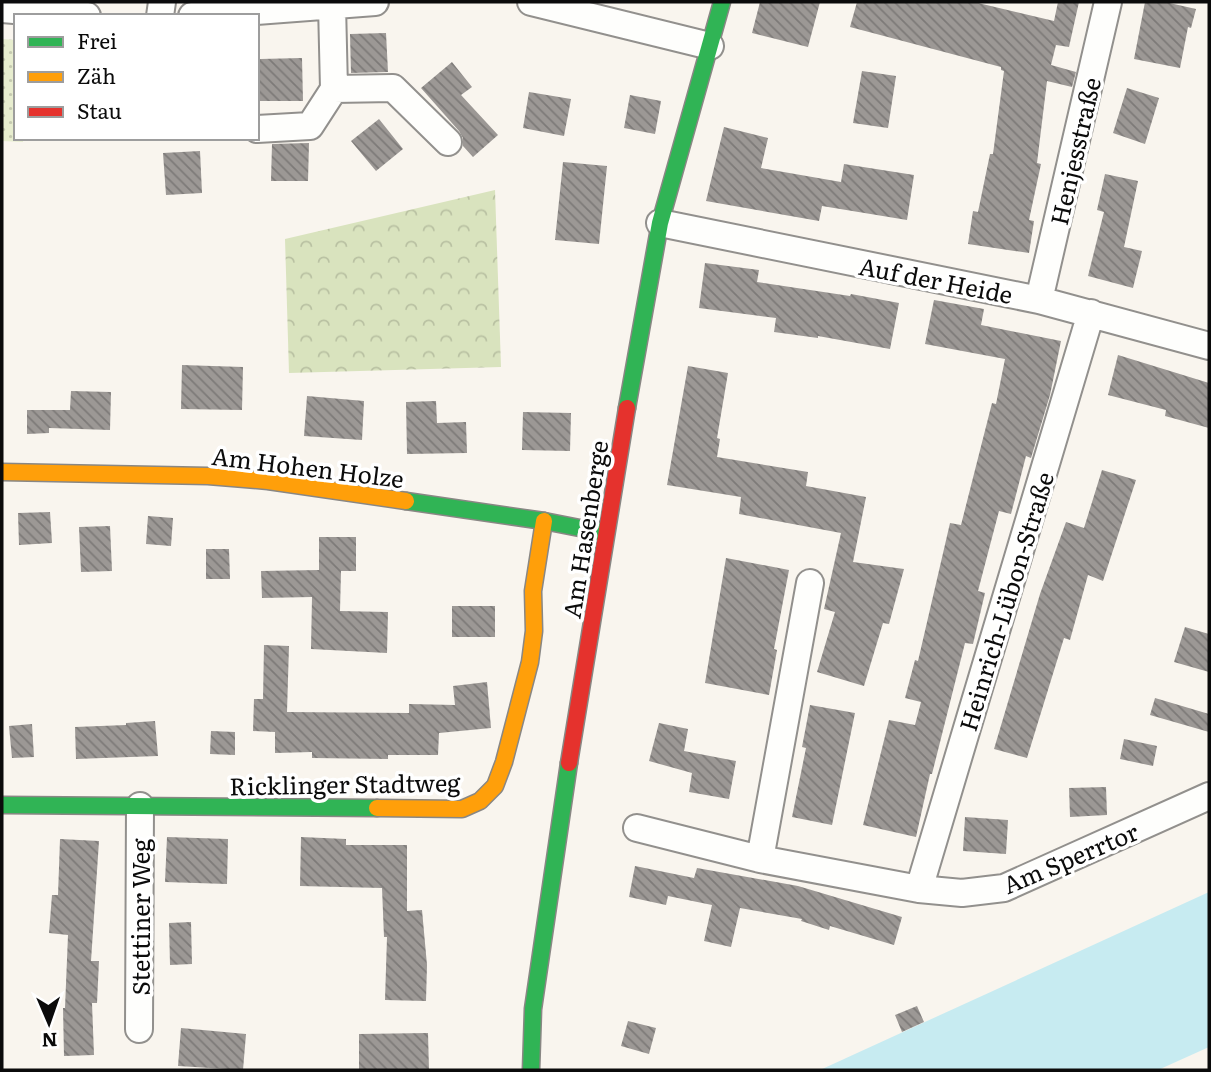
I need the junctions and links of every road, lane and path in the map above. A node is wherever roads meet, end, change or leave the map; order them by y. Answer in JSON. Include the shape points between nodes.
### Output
{"nodes":[{"id":1,"x":375,"y":2,"type":"edge"},
{"id":2,"x":530,"y":2,"type":"edge"},
{"id":3,"x":722,"y":2,"type":"edge"},
{"id":4,"x":1108,"y":2,"type":"edge"},
{"id":5,"x":331,"y":5,"type":"junction"},
{"id":6,"x":2,"y":9,"type":"edge"},
{"id":7,"x":63,"y":14,"type":"edge"},
{"id":8,"x":217,"y":14,"type":"edge"},
{"id":9,"x":710,"y":46,"type":"junction"},
{"id":10,"x":334,"y":89,"type":"junction"},
{"id":11,"x":259,"y":129,"type":"edge"},
{"id":12,"x":448,"y":142,"type":"dead end"},
{"id":13,"x":660,"y":223,"type":"junction"},
{"id":14,"x":1039,"y":300,"type":"junction"},
{"id":15,"x":1091,"y":313,"type":"junction"},
{"id":16,"x":1209,"y":346,"type":"edge"},
{"id":17,"x":2,"y":472,"type":"edge"},
{"id":18,"x":544,"y":521,"type":"junction"},
{"id":19,"x":605,"y":533,"type":"junction"},
{"id":20,"x":810,"y":583,"type":"dead end"},
{"id":21,"x":1209,"y":796,"type":"edge"},
{"id":22,"x":2,"y":805,"type":"edge"},
{"id":23,"x":140,"y":806,"type":"junction"},
{"id":24,"x":637,"y":828,"type":"dead end"},
{"id":25,"x":760,"y":859,"type":"junction"},
{"id":26,"x":919,"y":889,"type":"junction"},
{"id":27,"x":139,"y":1029,"type":"dead end"},
{"id":28,"x":531,"y":1070,"type":"edge"}],
"edges":[{"from":1,"to":5,"type":"street"},
{"from":2,"to":9,"type":"street"},
{"from":3,"to":9,"type":"street","name":"Am Hasenberge"},
{"from":4,"to":14,"type":"street","name":"Henjesstraße"},
{"from":5,"to":8,"type":"street"},
{"from":5,"to":10,"type":"street"},
{"from":6,"to":7,"type":"street"},
{"from":9,"to":13,"type":"street","name":"Am Hasenberge"},
{"from":10,"to":11,"type":"street","via":[[310,126]]},
{"from":10,"to":12,"type":"street","via":[[393,88]]},
{"from":13,"to":14,"type":"street","name":"Auf der Heide"},
{"from":13,"to":19,"type":"street","name":"Am Hasenberge"},
{"from":14,"to":15,"type":"street","name":"Auf der Heide"},
{"from":15,"to":16,"type":"street","name":"Auf der Heide"},
{"from":15,"to":26,"type":"street","name":"Heinrich-Lübon-Straße"},
{"from":17,"to":18,"type":"street","name":"Am Hohen Holze","via":[[268,481]]},
{"from":18,"to":19,"type":"street","name":"Am Hohen Holze"},
{"from":18,"to":23,"type":"street","name":"Ricklinger Stadtweg","via":[[533,591],[530,662],[505,762],[495,786],[480,801],[463,809]]},
{"from":19,"to":28,"type":"street","name":"Am Hasenberge","via":[[548,899],[533,1009]]},
{"from":20,"to":25,"type":"street"},
{"from":21,"to":26,"type":"street","name":"Am Sperrtor","via":[[1004,888],[962,893]]},
{"from":22,"to":23,"type":"street","name":"Ricklinger Stadtweg"},
{"from":23,"to":27,"type":"street","name":"Stettiner Weg"},
{"from":24,"to":25,"type":"street","name":"Am Sperrtor"},
{"from":25,"to":26,"type":"street","name":"Am Sperrtor"}]}
